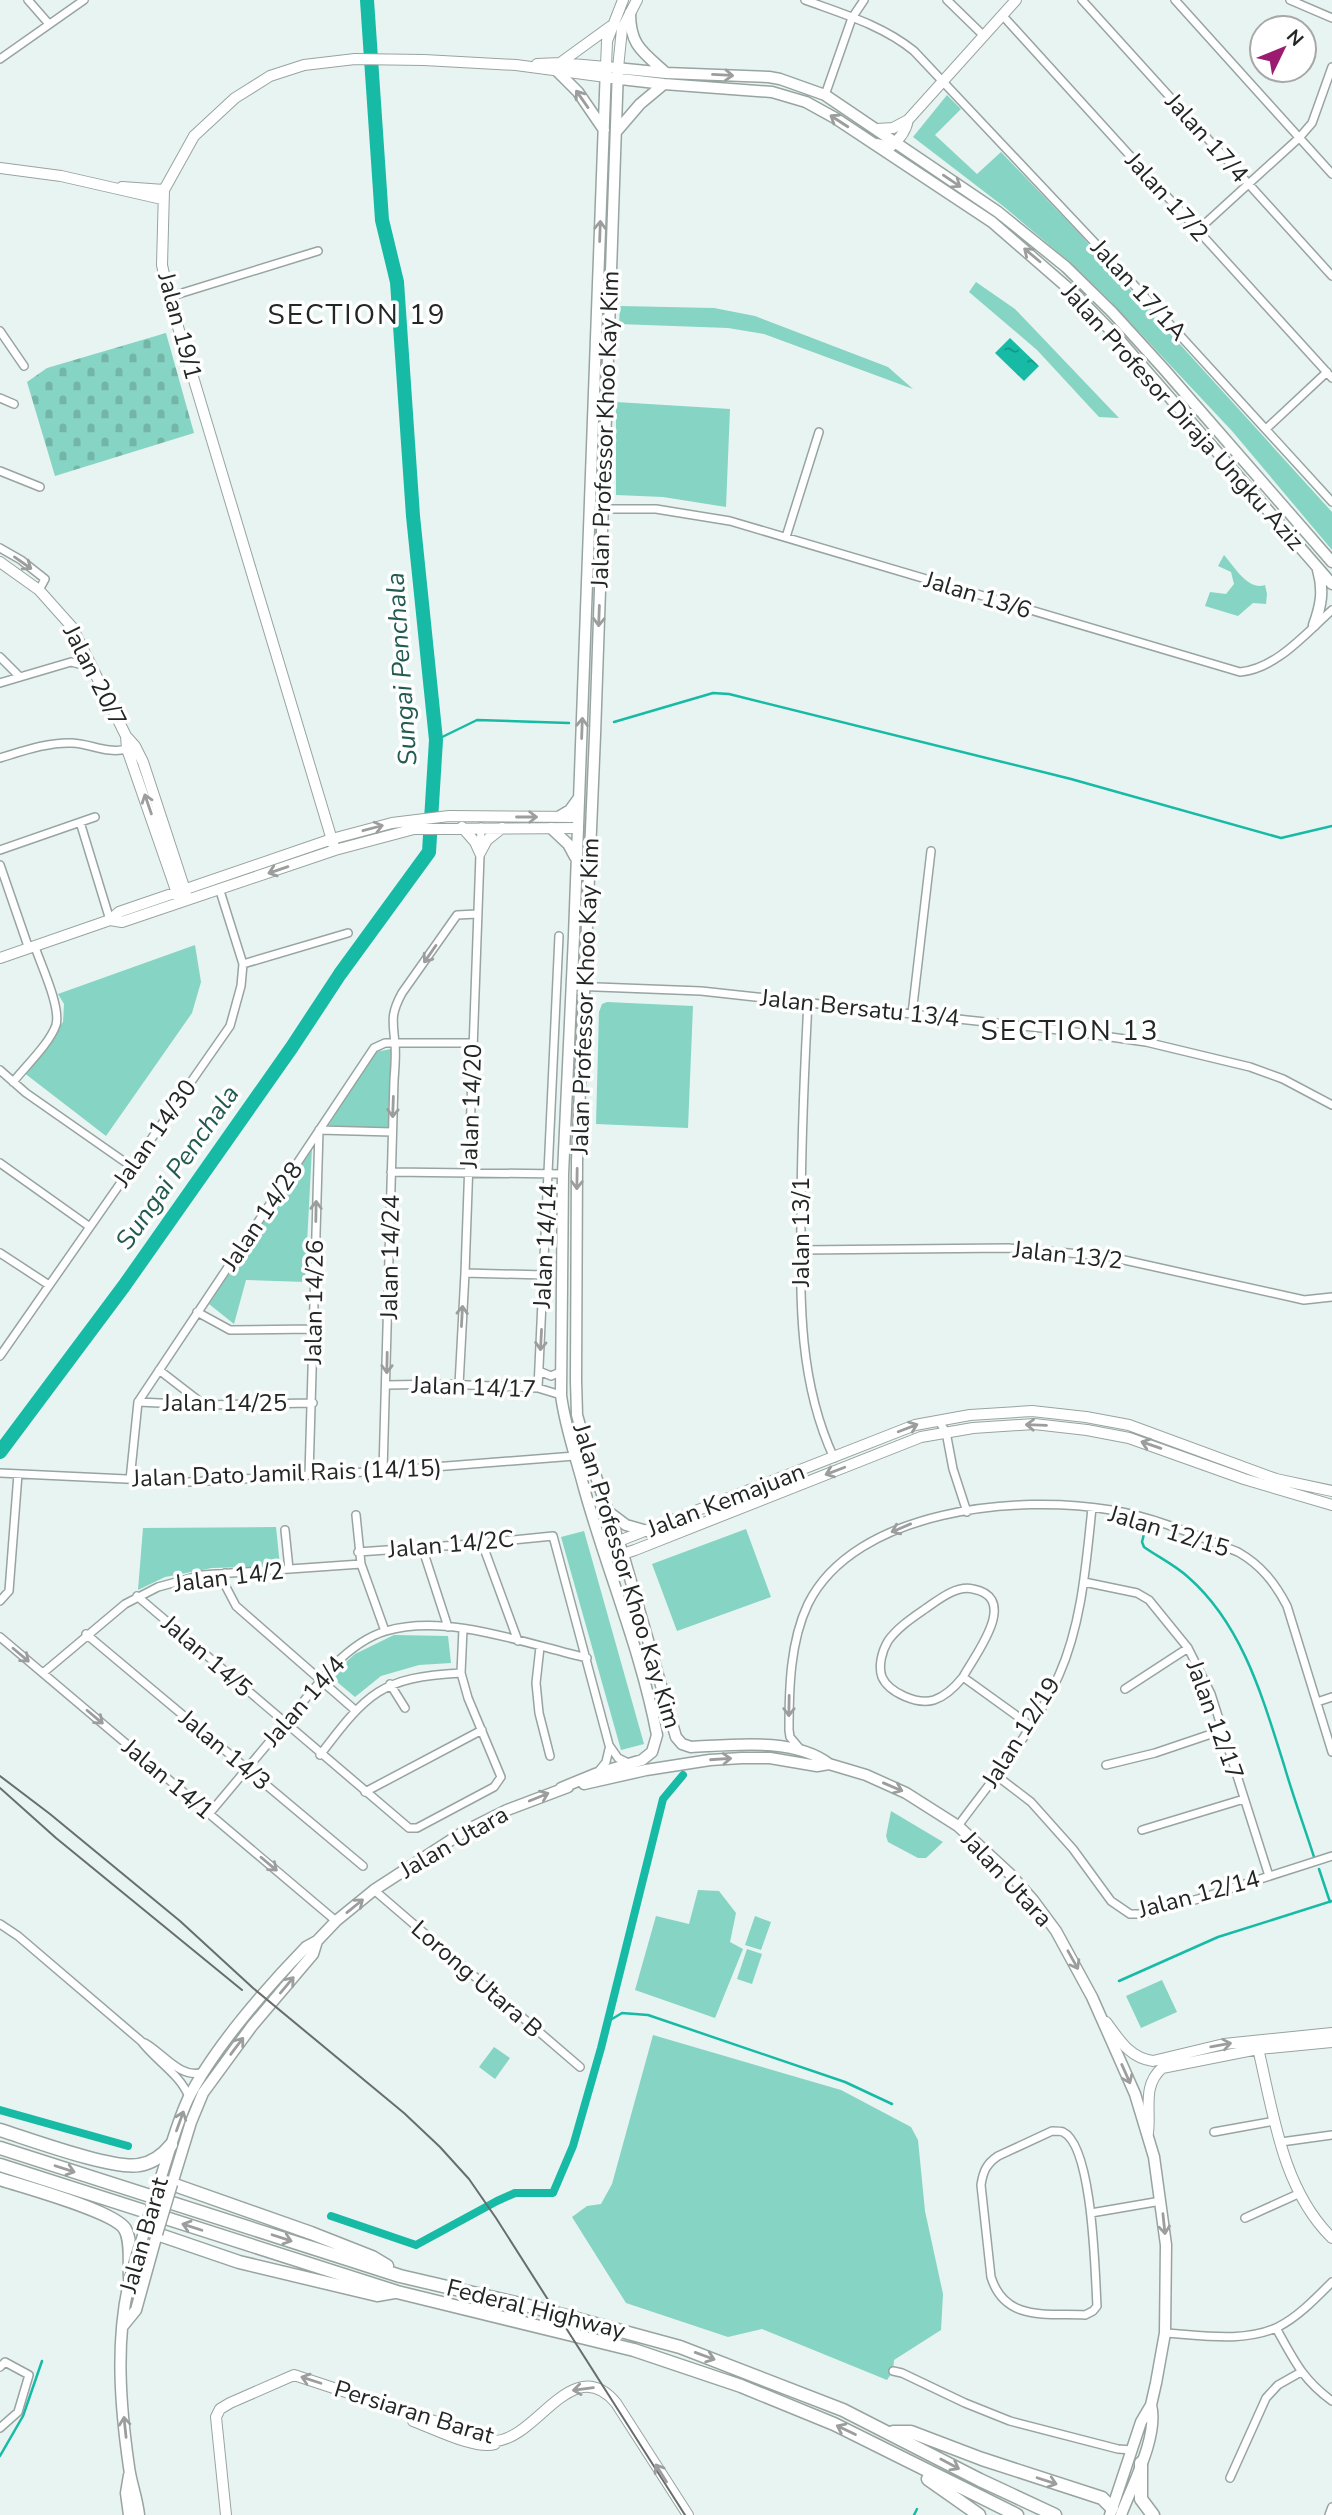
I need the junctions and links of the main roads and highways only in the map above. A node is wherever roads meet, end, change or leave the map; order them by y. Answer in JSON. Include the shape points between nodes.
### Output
{"nodes":[{"id":1,"x":629,"y":13,"type":"road end"},
{"id":2,"x":558,"y":67,"type":"road end"},
{"id":3,"x":612,"y":73,"type":"joint"},
{"id":4,"x":665,"y":78,"type":"junction"},
{"id":5,"x":610,"y":131,"type":"junction"},
{"id":6,"x":1332,"y":562,"type":"edge"},
{"id":7,"x":1317,"y":566,"type":"junction"},
{"id":8,"x":1332,"y":584,"type":"edge"},
{"id":9,"x":1314,"y":625,"type":"road end"},
{"id":10,"x":593,"y":789,"type":"junction"},
{"id":11,"x":579,"y":796,"type":"junction"},
{"id":12,"x":560,"y":817,"type":"road end"},
{"id":13,"x":579,"y":822,"type":"junction"},
{"id":14,"x":551,"y":828,"type":"road end"},
{"id":15,"x":577,"y":859,"type":"junction"},
{"id":16,"x":590,"y":866,"type":"junction"},
{"id":17,"x":584,"y":1489,"type":"junction"},
{"id":18,"x":608,"y":1511,"type":"junction"},
{"id":19,"x":647,"y":1531,"type":"road end"},
{"id":20,"x":630,"y":1630,"type":"junction"},
{"id":21,"x":829,"y":1764,"type":"junction"},
{"id":22,"x":561,"y":1788,"type":"junction"},
{"id":23,"x":317,"y":1941,"type":"junction"},
{"id":24,"x":0,"y":2130,"type":"edge"},
{"id":25,"x":171,"y":2145,"type":"junction"},
{"id":26,"x":0,"y":2148,"type":"edge"},
{"id":27,"x":0,"y":2165,"type":"edge"},
{"id":28,"x":0,"y":2179,"type":"edge"},
{"id":29,"x":166,"y":2182,"type":"junction"},
{"id":30,"x":156,"y":2234,"type":"junction"},
{"id":31,"x":400,"y":2276,"type":"junction"},
{"id":32,"x":130,"y":2278,"type":"junction"},
{"id":33,"x":397,"y":2292,"type":"junction"},
{"id":34,"x":123,"y":2326,"type":"junction"},
{"id":35,"x":1151,"y":2405,"type":"junction"},
{"id":36,"x":890,"y":2432,"type":"junction"},
{"id":37,"x":885,"y":2449,"type":"junction"},
{"id":38,"x":1141,"y":2463,"type":"junction"},
{"id":39,"x":130,"y":2472,"type":"junction"},
{"id":40,"x":1114,"y":2513,"type":"edge"},
{"id":41,"x":129,"y":2515,"type":"edge"},
{"id":42,"x":139,"y":2515,"type":"edge"},
{"id":43,"x":979,"y":2515,"type":"edge"},
{"id":44,"x":1017,"y":2515,"type":"edge"},
{"id":45,"x":1055,"y":2515,"type":"edge"},
{"id":46,"x":1153,"y":2515,"type":"edge"}],
"edges":[{"from":1,"to":4,"type":"main road","via":[[633,39]]},
{"from":5,"to":2,"type":"main road","one_way":true},
{"from":3,"to":4,"type":"main road","name":"Jalan Profesor Diraja Ungku Aziz"},
{"from":3,"to":5,"type":"main road","name":"Jalan Professor Khoo Kay Kim"},
{"from":4,"to":5,"type":"main road"},
{"from":4,"to":6,"type":"main road","name":"Jalan Profesor Diraja Ungku Aziz","one_way":true,"via":[[780,79],[825,95],[998,212],[1066,267],[1146,350]]},
{"from":7,"to":4,"type":"main road","name":"Jalan Profesor Diraja Ungku Aziz","one_way":true,"via":[[1076,295],[992,222],[821,110],[772,92]]},
{"from":5,"to":10,"type":"main road","name":"Jalan Professor Khoo Kay Kim","one_way":true},
{"from":11,"to":5,"type":"main road","name":"Jalan Professor Khoo Kay Kim","one_way":true},
{"from":7,"to":8,"type":"main road","name":"Jalan Profesor Diraja Ungku Aziz"},
{"from":7,"to":9,"type":"main road","via":[[1322,589]]},
{"from":10,"to":13,"type":"main road"},
{"from":10,"to":16,"type":"main road","name":"Jalan Professor Khoo Kay Kim"},
{"from":11,"to":12,"type":"main road"},
{"from":11,"to":13,"type":"main road","name":"Jalan Professor Khoo Kay Kim"},
{"from":13,"to":15,"type":"main road","name":"Jalan Professor Khoo Kay Kim"},
{"from":13,"to":16,"type":"main road","via":[[588,835]]},
{"from":14,"to":15,"type":"main road"},
{"from":15,"to":17,"type":"main road","name":"Jalan Professor Khoo Kay Kim","via":[[563,1174],[560,1372],[564,1419]]},
{"from":16,"to":18,"type":"main road","name":"Jalan Professor Khoo Kay Kim","one_way":true,"via":[[576,1223],[576,1392],[579,1422]]},
{"from":17,"to":20,"type":"main road","name":"Jalan Professor Khoo Kay Kim"},
{"from":17,"to":20,"type":"main road","via":[[610,1552]]},
{"from":18,"to":19,"type":"main road","via":[[626,1525]]},
{"from":18,"to":21,"type":"main road","name":"Jalan Professor Khoo Kay Kim","via":[[672,1729],[682,1744],[754,1744],[802,1750]]},
{"from":20,"to":22,"type":"main road","name":"Jalan Professor Khoo Kay Kim","via":[[657,1735],[652,1752],[642,1760]]},
{"from":22,"to":21,"type":"main road","name":"Jalan Utara","one_way":true,"via":[[709,1760],[757,1758]]},
{"from":21,"to":35,"type":"main road","name":"Jalan Utara","one_way":true,"via":[[906,1793],[958,1826],[1033,1900],[1074,1962],[1135,2094],[1149,2133],[1161,2201],[1167,2280],[1165,2333]]},
{"from":23,"to":22,"type":"main road","name":"Jalan Utara","one_way":true,"via":[[374,1890],[465,1830]]},
{"from":25,"to":23,"type":"main road","name":"Jalan Utara","one_way":true,"via":[[189,2097],[205,2072],[253,2007],[296,1957]]},
{"from":29,"to":23,"type":"main road","name":"Jalan Utara","one_way":true,"via":[[203,2093],[313,1954]]},
{"from":24,"to":25,"type":"highway","via":[[131,2166],[155,2160]]},
{"from":25,"to":29,"type":"main road","name":"Jalan Barat"},
{"from":26,"to":31,"type":"highway","name":"Federal Highway","one_way":true},
{"from":33,"to":27,"type":"highway","name":"Federal Highway","one_way":true},
{"from":28,"to":32,"type":"highway","via":[[117,2221],[128,2235]]},
{"from":29,"to":30,"type":"main road","name":"Jalan Barat","bridge":true},
{"from":29,"to":31,"type":"highway","via":[[372,2257]]},
{"from":29,"to":32,"type":"main road","name":"Jalan Barat","bridge":true},
{"from":30,"to":33,"type":"highway","via":[[273,2271],[377,2295]]},
{"from":30,"to":34,"type":"main road","name":"Jalan Barat","via":[[136,2309]]},
{"from":31,"to":36,"type":"highway","name":"Federal Highway","one_way":true,"via":[[680,2347]]},
{"from":32,"to":34,"type":"main road","name":"Jalan Barat"},
{"from":37,"to":33,"type":"highway","name":"Federal Highway","one_way":true,"via":[[800,2409],[675,2363]]},
{"from":39,"to":34,"type":"main road","name":"Jalan Barat","one_way":true,"via":[[121,2383]]},
{"from":35,"to":38,"type":"main road","name":"Jalan Utara","via":[[1154,2416]]},
{"from":35,"to":40,"type":"main road","name":"Jalan Utara","via":[[1141,2422]]},
{"from":36,"to":40,"type":"highway","one_way":true,"via":[[911,2432],[1102,2498]]},
{"from":36,"to":45,"type":"highway","name":"Federal Highway","one_way":true},
{"from":37,"to":43,"type":"highway"},
{"from":37,"to":44,"type":"highway","name":"Federal Highway"},
{"from":38,"to":40,"type":"main road","name":"Jalan Utara"},
{"from":38,"to":46,"type":"highway","via":[[1141,2499]]},
{"from":39,"to":41,"type":"main road","name":"Jalan Barat","via":[[126,2493]]},
{"from":39,"to":42,"type":"main road","name":"Jalan Barat"}]}
